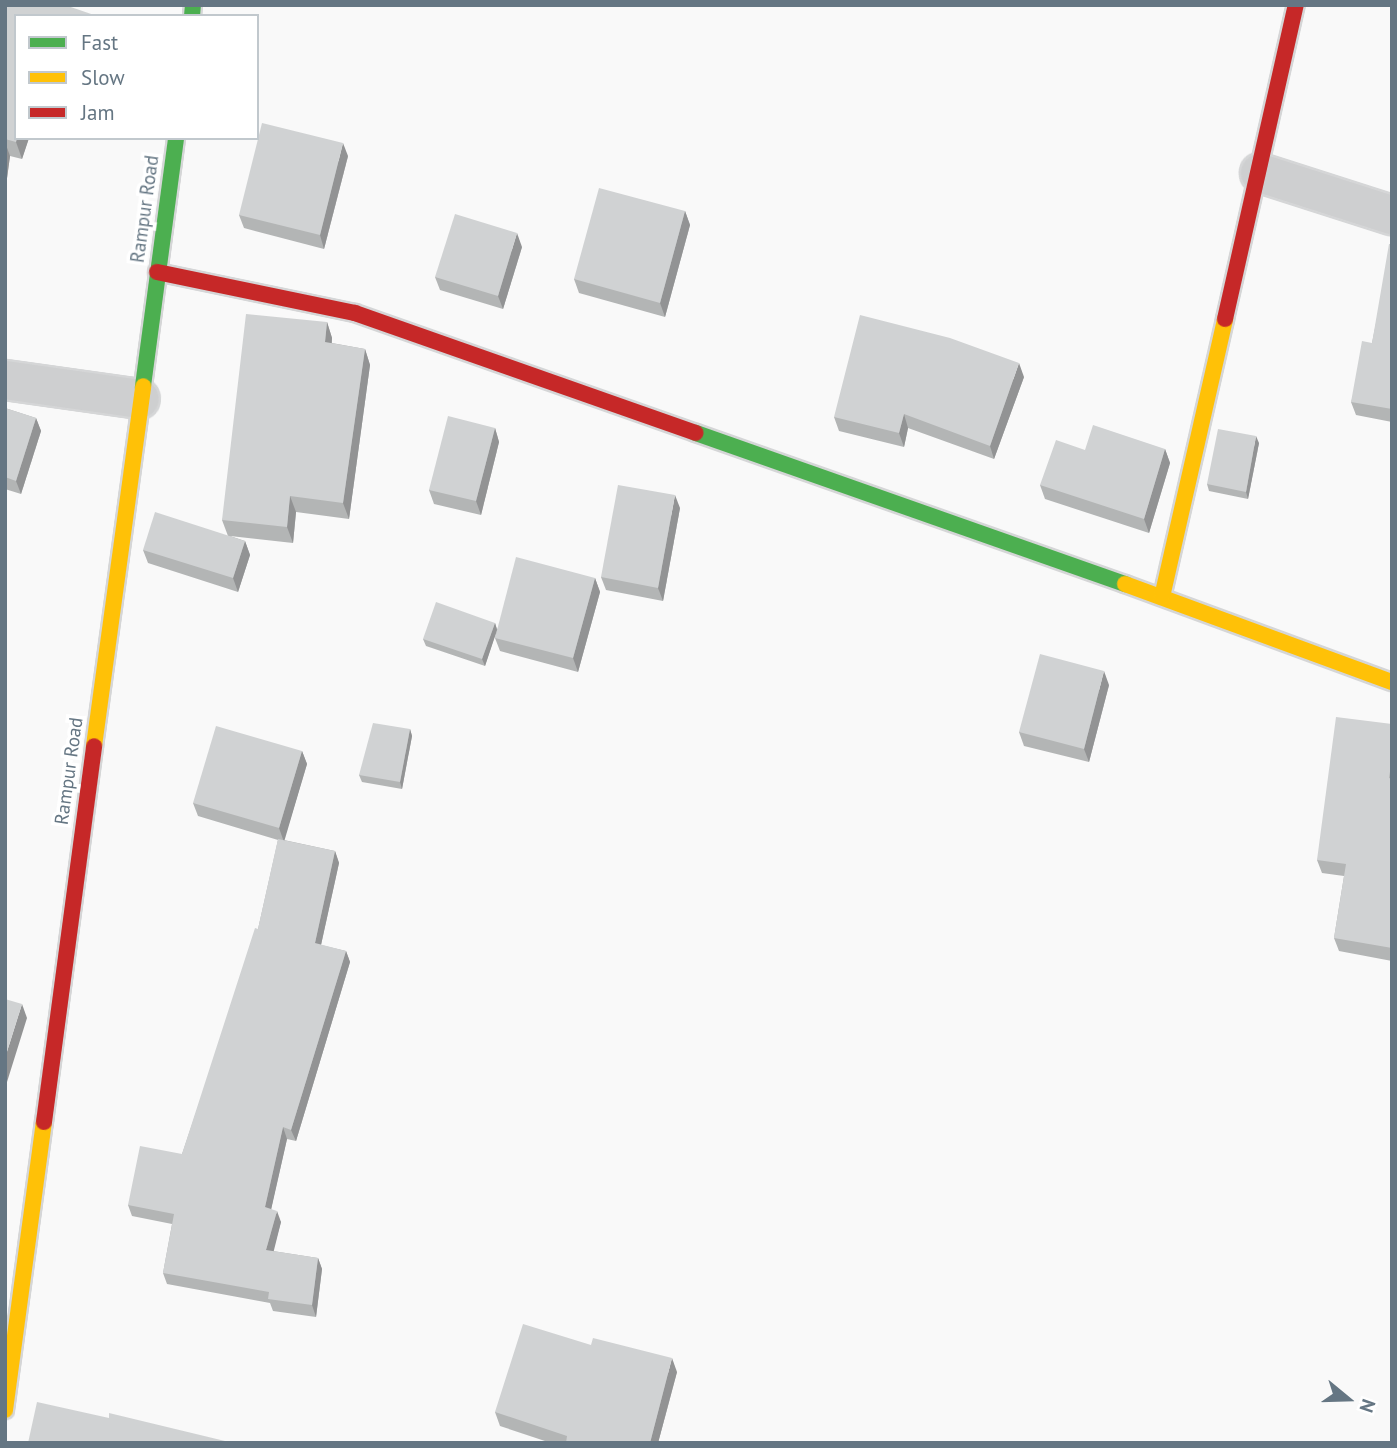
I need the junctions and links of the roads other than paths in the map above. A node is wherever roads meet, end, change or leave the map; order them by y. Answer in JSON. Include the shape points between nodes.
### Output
{"nodes":[{"id":1,"x":1296,"y":5,"type":"edge"},
{"id":2,"x":176,"y":140,"type":"edge"},
{"id":3,"x":1260,"y":173,"type":"junction"},
{"id":4,"x":1392,"y":215,"type":"edge"},
{"id":5,"x":157,"y":272,"type":"junction"},
{"id":6,"x":5,"y":380,"type":"edge"},
{"id":7,"x":140,"y":399,"type":"junction"},
{"id":8,"x":1162,"y":597,"type":"junction"},
{"id":9,"x":1392,"y":682,"type":"edge"},
{"id":10,"x":5,"y":1410,"type":"edge"}],
"edges":[{"from":1,"to":3,"type":"street"},
{"from":2,"to":5,"type":"street","name":"Rampur Road"},
{"from":3,"to":4,"type":"street"},
{"from":3,"to":8,"type":"street"},
{"from":5,"to":7,"type":"street","name":"Rampur Road"},
{"from":5,"to":8,"type":"street","via":[[355,313]]},
{"from":6,"to":7,"type":"street"},
{"from":7,"to":10,"type":"street","name":"Rampur Road"},
{"from":8,"to":9,"type":"street"}]}
